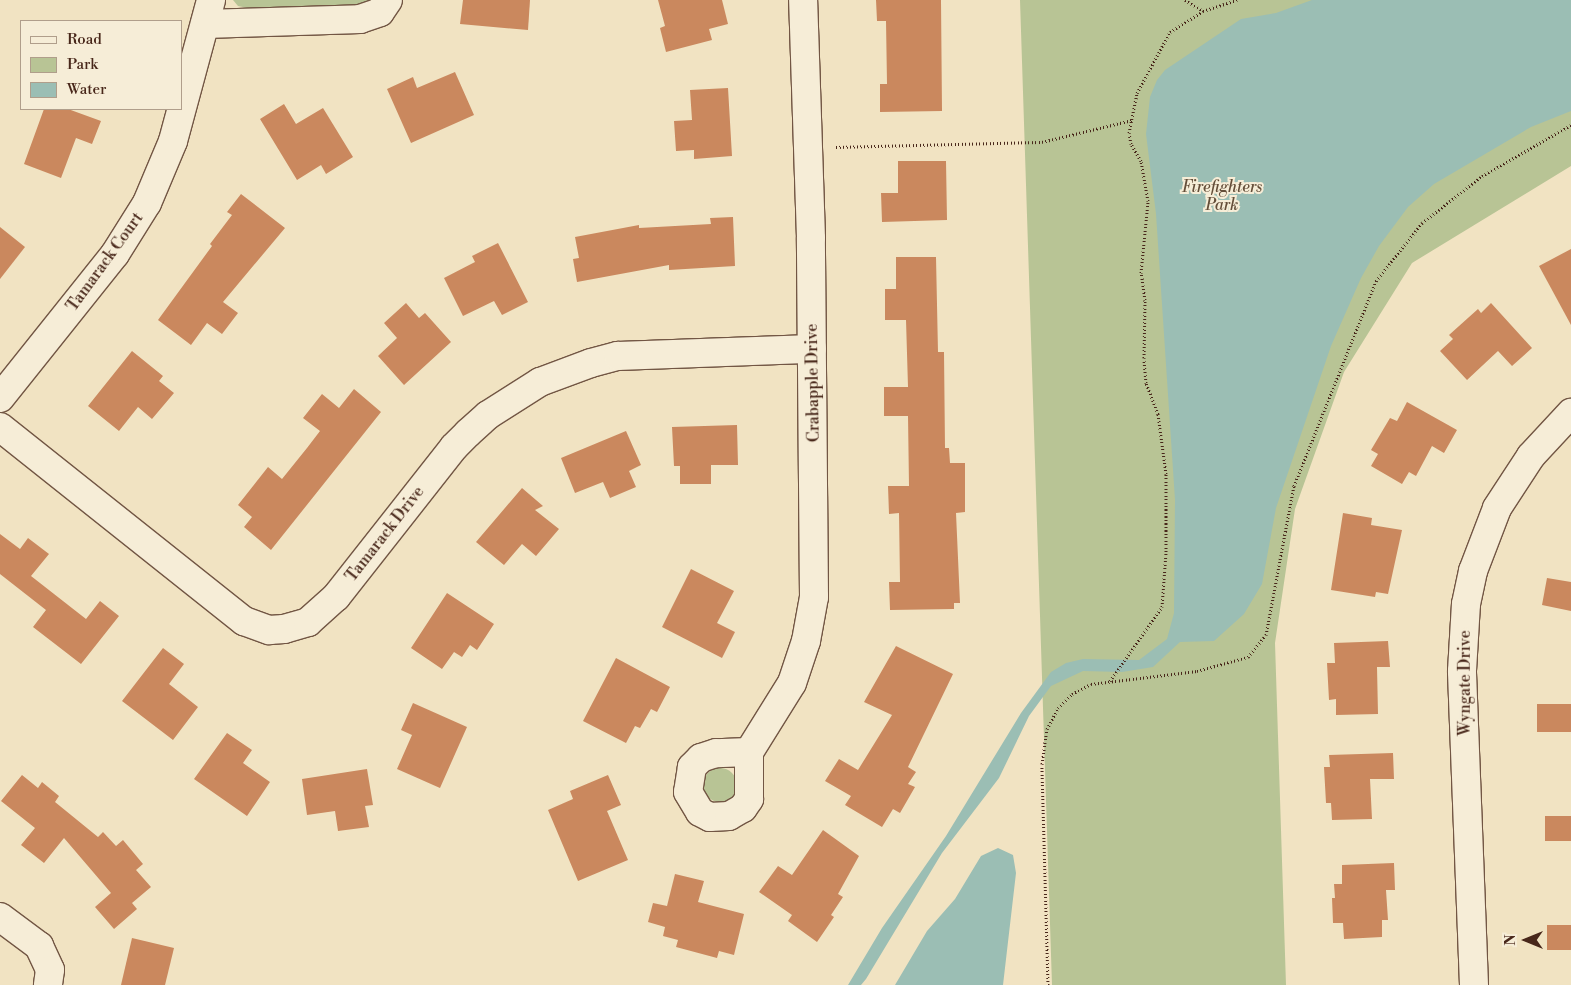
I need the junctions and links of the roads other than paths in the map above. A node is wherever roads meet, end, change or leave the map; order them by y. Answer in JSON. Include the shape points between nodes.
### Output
{"nodes":[{"id":1,"x":388,"y":0,"type":"edge"},
{"id":2,"x":803,"y":0,"type":"edge"},
{"id":3,"x":208,"y":12,"type":"edge"},
{"id":4,"x":182,"y":108,"type":"edge"},
{"id":5,"x":181,"y":110,"type":"edge"},
{"id":6,"x":812,"y":349,"type":"junction"},
{"id":7,"x":0,"y":398,"type":"edge"},
{"id":8,"x":1571,"y":413,"type":"edge"},
{"id":9,"x":0,"y":427,"type":"edge"},
{"id":10,"x":749,"y":752,"type":"dead end"},
{"id":11,"x":0,"y":917,"type":"edge"},
{"id":12,"x":48,"y":985,"type":"edge"},
{"id":13,"x":1474,"y":985,"type":"edge"}],
"edges":[{"from":1,"to":3,"type":"street","name":"Tamarack Court","via":[[380,12],[360,19]]},
{"from":2,"to":6,"type":"street","name":"Crabapple Drive"},
{"from":3,"to":4,"type":"street","name":"Tamarack Court"},
{"from":5,"to":7,"type":"street","name":"Tamarack Court","via":[[173,141],[147,203],[115,254]]},
{"from":6,"to":9,"type":"street","name":"Tamarack Drive","via":[[618,356],[591,362],[540,382],[501,406],[468,432],[336,597],[308,622],[284,629],[269,630],[244,621]]},
{"from":6,"to":10,"type":"street","name":"Crabapple Drive","via":[[816,536],[811,618],[792,683]]},
{"from":8,"to":13,"type":"street","name":"Wyngate Drive","via":[[1531,456],[1497,508],[1473,571],[1466,604],[1462,671]]},
{"from":11,"to":12,"type":"street","via":[[42,952],[50,970]]}]}
